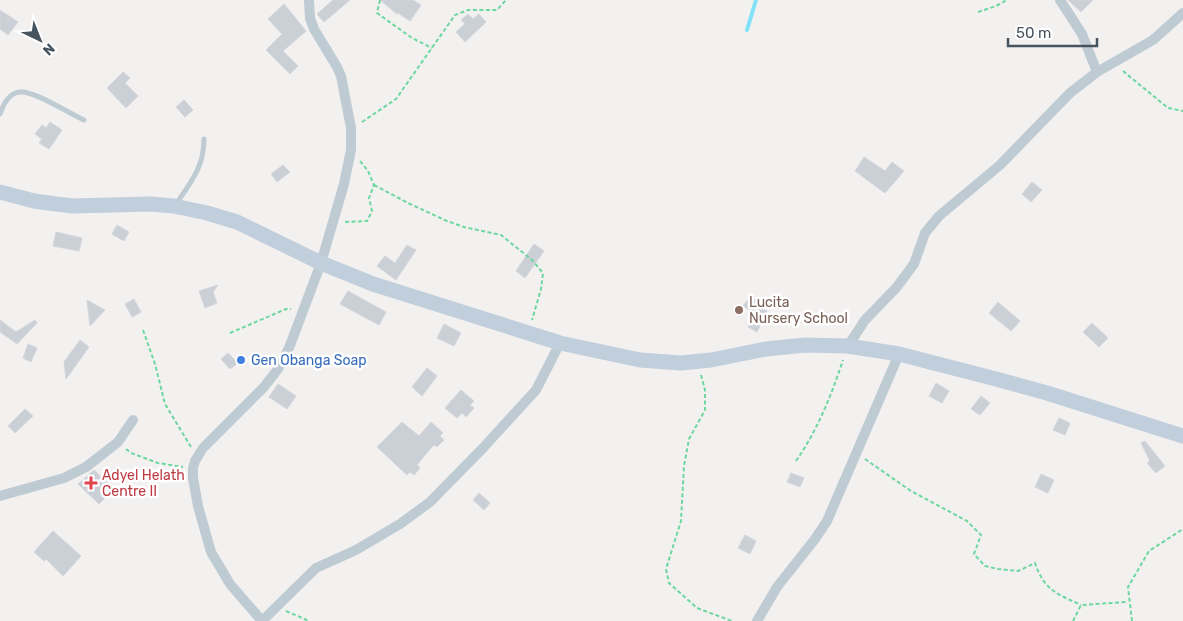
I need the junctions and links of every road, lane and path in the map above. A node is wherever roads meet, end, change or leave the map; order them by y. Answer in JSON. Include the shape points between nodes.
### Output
{"nodes":[{"id":1,"x":309,"y":0,"type":"edge"},
{"id":2,"x":380,"y":0,"type":"edge"},
{"id":3,"x":506,"y":0,"type":"edge"},
{"id":4,"x":1007,"y":0,"type":"edge"},
{"id":5,"x":1060,"y":0,"type":"edge"},
{"id":6,"x":978,"y":12,"type":"dead end"},
{"id":7,"x":1183,"y":13,"type":"edge"},
{"id":8,"x":432,"y":48,"type":"junction"},
{"id":9,"x":1113,"y":63,"type":"junction"},
{"id":10,"x":1097,"y":72,"type":"junction"},
{"id":11,"x":1183,"y":111,"type":"edge"},
{"id":12,"x":0,"y":114,"type":"edge"},
{"id":13,"x":84,"y":120,"type":"dead end"},
{"id":14,"x":351,"y":128,"type":"junction"},
{"id":15,"x":204,"y":139,"type":"dead end"},
{"id":16,"x":351,"y":150,"type":"junction"},
{"id":17,"x":374,"y":184,"type":"junction"},
{"id":18,"x":0,"y":192,"type":"edge"},
{"id":19,"x":174,"y":206,"type":"junction"},
{"id":20,"x":333,"y":223,"type":"junction"},
{"id":21,"x":321,"y":264,"type":"junction"},
{"id":22,"x":303,"y":310,"type":"junction"},
{"id":23,"x":143,"y":330,"type":"dead end"},
{"id":24,"x":527,"y":333,"type":"junction"},
{"id":25,"x":230,"y":334,"type":"dead end"},
{"id":26,"x":560,"y":343,"type":"junction"},
{"id":27,"x":848,"y":346,"type":"junction"},
{"id":28,"x":899,"y":354,"type":"junction"},
{"id":29,"x":696,"y":361,"type":"junction"},
{"id":30,"x":133,"y":420,"type":"dead end"},
{"id":31,"x":1183,"y":436,"type":"edge"},
{"id":32,"x":118,"y":442,"type":"junction"},
{"id":33,"x":857,"y":453,"type":"junction"},
{"id":34,"x":197,"y":455,"type":"junction"},
{"id":35,"x":796,"y":461,"type":"dead end"},
{"id":36,"x":193,"y":468,"type":"junction"},
{"id":37,"x":0,"y":496,"type":"edge"},
{"id":38,"x":1183,"y":529,"type":"edge"},
{"id":39,"x":1127,"y":602,"type":"dead end"},
{"id":40,"x":1081,"y":605,"type":"junction"},
{"id":41,"x":275,"y":607,"type":"junction"},
{"id":42,"x":262,"y":621,"type":"edge"},
{"id":43,"x":309,"y":621,"type":"edge"},
{"id":44,"x":732,"y":621,"type":"edge"},
{"id":45,"x":757,"y":621,"type":"edge"},
{"id":46,"x":1073,"y":621,"type":"edge"},
{"id":47,"x":1132,"y":621,"type":"edge"}],
"edges":[{"from":1,"to":14,"type":"street","via":[[314,28],[341,76]]},
{"from":2,"to":8,"type":"path","via":[[377,13]]},
{"from":3,"to":8,"type":"path","via":[[497,10],[468,10],[455,15]]},
{"from":4,"to":6,"type":"path"},
{"from":5,"to":10,"type":"street","via":[[1082,34]]},
{"from":7,"to":9,"type":"street","via":[[1153,40]]},
{"from":8,"to":14,"type":"path","via":[[396,99]]},
{"from":9,"to":10,"type":"street"},
{"from":9,"to":11,"type":"path","via":[[1168,108]]},
{"from":10,"to":27,"type":"street","via":[[1070,93],[1000,165],[938,216],[925,233],[914,264],[865,320]]},
{"from":12,"to":13,"type":"lane","via":[[11,96],[30,92]]},
{"from":14,"to":16,"type":"street"},
{"from":15,"to":19,"type":"lane","via":[[201,163]]},
{"from":16,"to":17,"type":"path"},
{"from":16,"to":20,"type":"street"},
{"from":17,"to":20,"type":"path","via":[[369,198],[372,211],[368,220]]},
{"from":17,"to":24,"type":"path","via":[[410,204],[464,227],[501,235],[532,260],[543,274]]},
{"from":18,"to":19,"type":"street","via":[[73,206]]},
{"from":19,"to":21,"type":"street","via":[[237,222]]},
{"from":20,"to":21,"type":"street"},
{"from":21,"to":22,"type":"street"},
{"from":21,"to":24,"type":"street"},
{"from":22,"to":25,"type":"path","via":[[286,309]]},
{"from":22,"to":34,"type":"street","via":[[278,369]]},
{"from":23,"to":34,"type":"path","via":[[166,404]]},
{"from":24,"to":26,"type":"street"},
{"from":26,"to":29,"type":"street","via":[[659,363]]},
{"from":26,"to":41,"type":"street","via":[[536,390],[430,502],[364,546],[316,568]]},
{"from":27,"to":28,"type":"street"},
{"from":27,"to":29,"type":"street","via":[[805,345]]},
{"from":27,"to":35,"type":"path","via":[[828,403]]},
{"from":28,"to":31,"type":"street","via":[[1047,392]]},
{"from":28,"to":33,"type":"street"},
{"from":29,"to":44,"type":"path","via":[[705,390],[705,410],[689,439],[681,521],[666,569],[669,583],[697,608]]},
{"from":30,"to":32,"type":"street"},
{"from":32,"to":36,"type":"path","via":[[131,453],[158,463]]},
{"from":32,"to":37,"type":"street","via":[[86,468],[64,478]]},
{"from":33,"to":40,"type":"path","via":[[911,491],[967,521],[981,535],[974,554],[985,566],[1018,572],[1035,563],[1046,586]]},
{"from":33,"to":45,"type":"street","via":[[826,521],[780,583]]},
{"from":34,"to":36,"type":"street"},
{"from":36,"to":42,"type":"street","via":[[198,506],[211,552],[230,584]]},
{"from":38,"to":47,"type":"path","via":[[1149,551],[1128,587]]},
{"from":39,"to":40,"type":"path"},
{"from":40,"to":46,"type":"path"},
{"from":41,"to":42,"type":"street"},
{"from":41,"to":43,"type":"path"}]}
